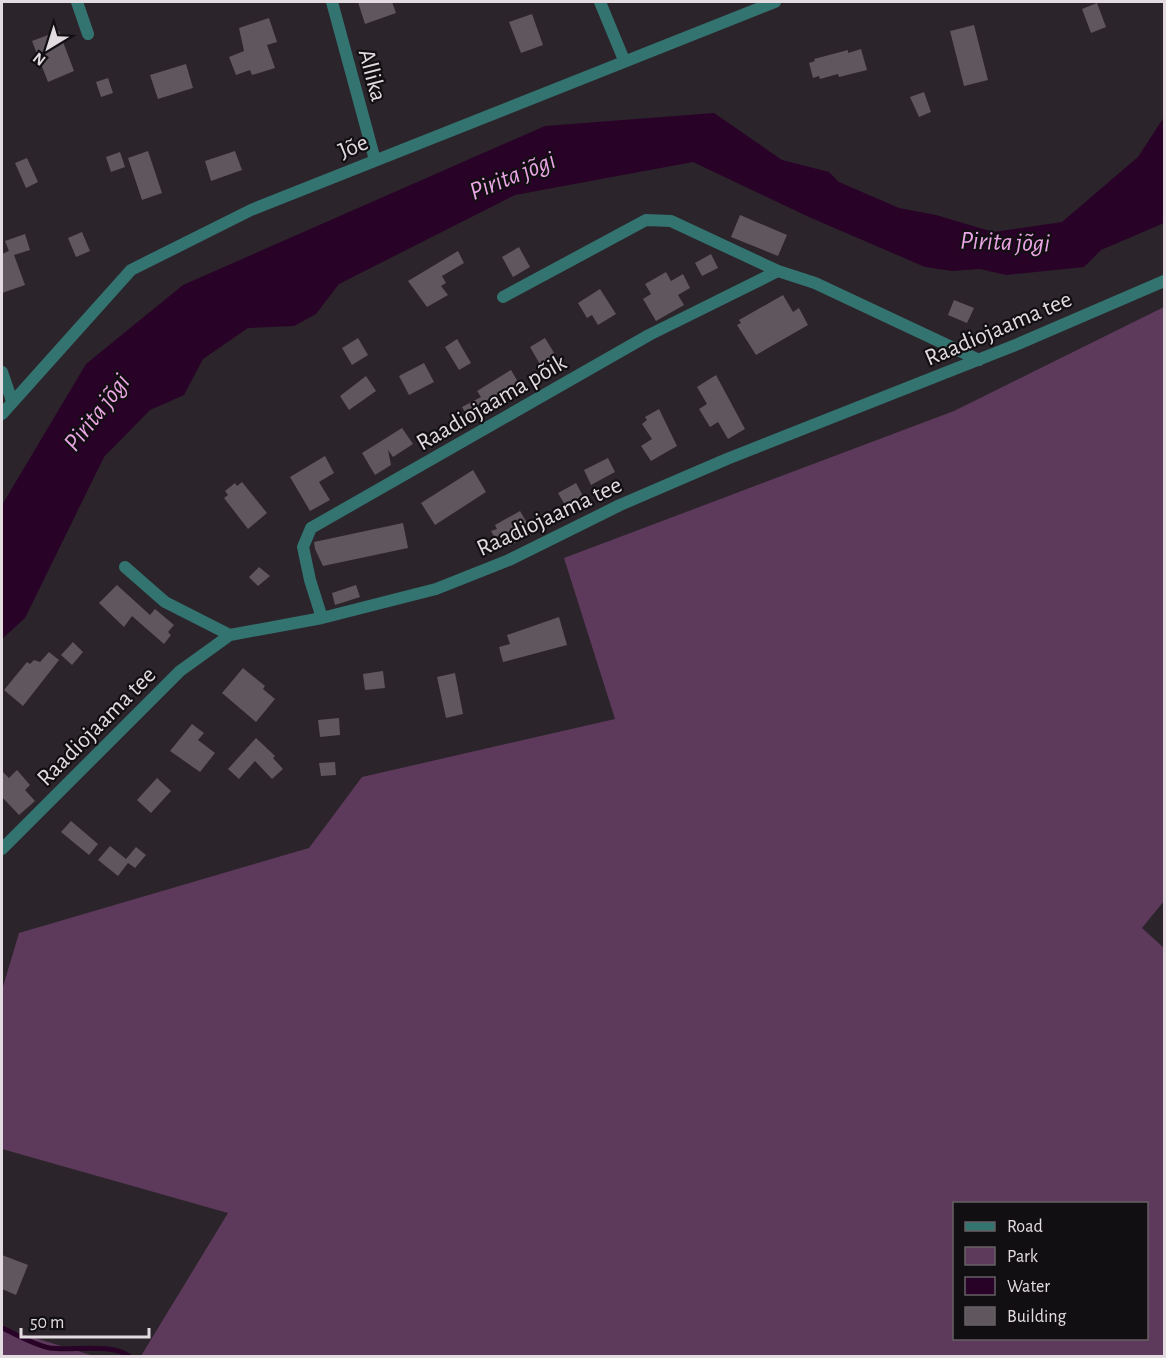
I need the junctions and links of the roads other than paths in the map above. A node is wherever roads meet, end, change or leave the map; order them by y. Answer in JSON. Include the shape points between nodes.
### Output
{"nodes":[{"id":1,"x":77,"y":2,"type":"edge"},
{"id":2,"x":332,"y":2,"type":"edge"},
{"id":3,"x":600,"y":2,"type":"edge"},
{"id":4,"x":775,"y":2,"type":"edge"},
{"id":5,"x":88,"y":34,"type":"dead end"},
{"id":6,"x":624,"y":60,"type":"junction"},
{"id":7,"x":375,"y":160,"type":"junction"},
{"id":8,"x":778,"y":271,"type":"junction"},
{"id":9,"x":1164,"y":280,"type":"edge"},
{"id":10,"x":503,"y":297,"type":"dead end"},
{"id":11,"x":979,"y":360,"type":"junction"},
{"id":12,"x":2,"y":372,"type":"edge"},
{"id":13,"x":12,"y":401,"type":"junction"},
{"id":14,"x":2,"y":414,"type":"edge"},
{"id":15,"x":125,"y":567,"type":"dead end"},
{"id":16,"x":322,"y":618,"type":"junction"},
{"id":17,"x":230,"y":635,"type":"junction"},
{"id":18,"x":2,"y":849,"type":"edge"}],
"edges":[{"from":1,"to":5,"type":"street"},
{"from":2,"to":7,"type":"street","name":"Allika"},
{"from":3,"to":6,"type":"street"},
{"from":4,"to":6,"type":"street","name":"Jõe"},
{"from":6,"to":7,"type":"street","name":"Jõe"},
{"from":7,"to":13,"type":"street","name":"Jõe","via":[[251,210],[131,270]]},
{"from":8,"to":10,"type":"street","via":[[672,220],[646,220]]},
{"from":8,"to":11,"type":"street","via":[[814,283]]},
{"from":8,"to":16,"type":"street","name":"Raadiojaama põik","via":[[648,336],[310,528],[303,547]]},
{"from":9,"to":11,"type":"street","name":"Raadiojaama tee"},
{"from":11,"to":16,"type":"street","name":"Raadiojaama tee","via":[[727,459],[620,505],[509,560],[436,589]]},
{"from":12,"to":13,"type":"street"},
{"from":13,"to":14,"type":"street","name":"Jõe"},
{"from":15,"to":17,"type":"street","via":[[165,602]]},
{"from":16,"to":17,"type":"street","name":"Raadiojaama tee"},
{"from":17,"to":18,"type":"street","name":"Raadiojaama tee","via":[[180,671]]}]}
